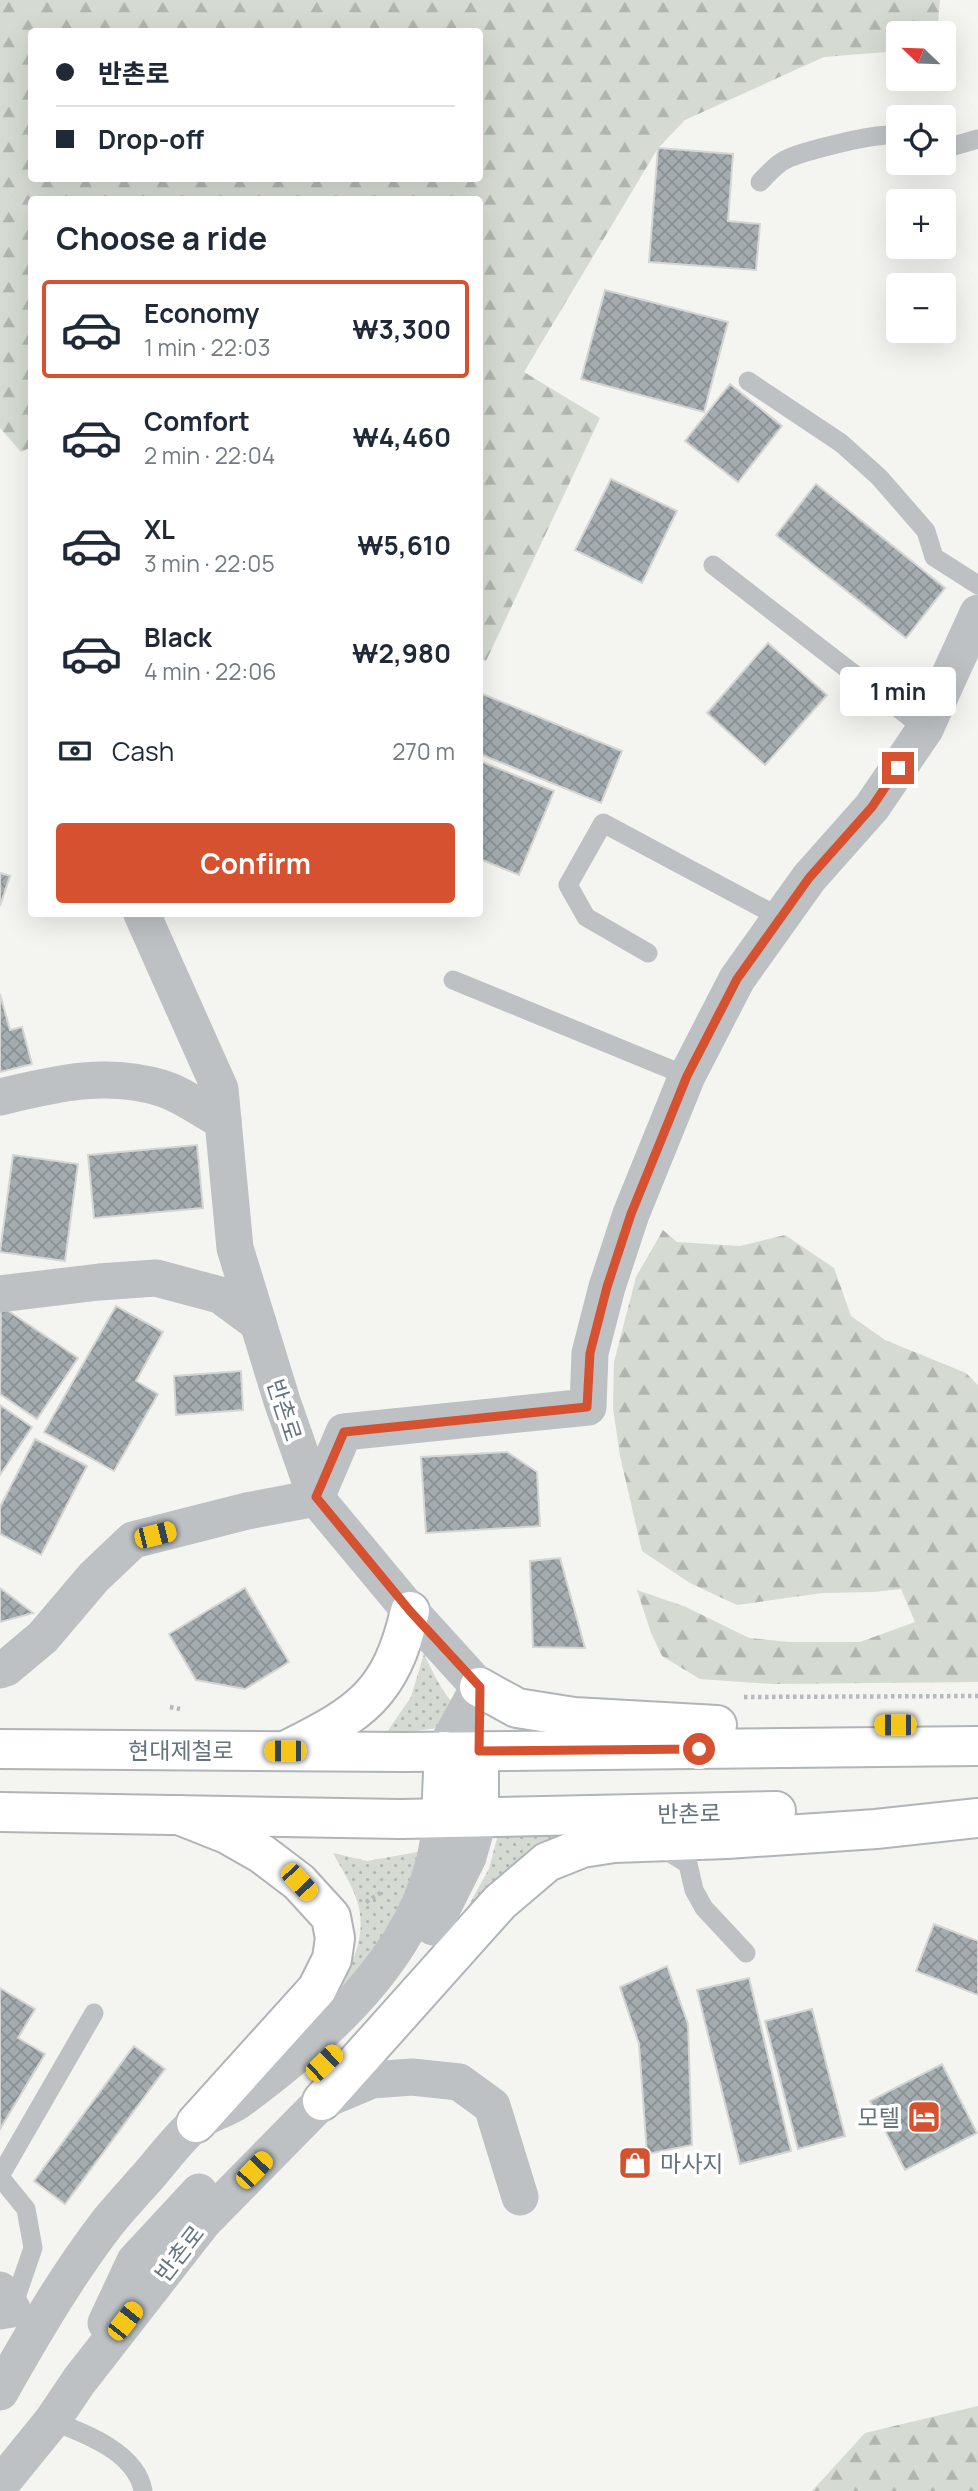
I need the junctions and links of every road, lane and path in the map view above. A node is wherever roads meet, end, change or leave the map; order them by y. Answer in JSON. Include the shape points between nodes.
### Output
{"nodes":[{"id":1,"x":886,"y":134,"type":"edge"},
{"id":2,"x":978,"y":139,"type":"edge"},
{"id":3,"x":956,"y":145,"type":"edge"},
{"id":4,"x":760,"y":182,"type":"dead end"},
{"id":5,"x":748,"y":381,"type":"dead end"},
{"id":6,"x":713,"y":565,"type":"dead end"},
{"id":7,"x":978,"y":585,"type":"edge"},
{"id":8,"x":978,"y":613,"type":"edge"},
{"id":9,"x":925,"y":729,"type":"junction"},
{"id":10,"x":143,"y":917,"type":"edge"},
{"id":11,"x":780,"y":918,"type":"junction"},
{"id":12,"x":648,"y":953,"type":"dead end"},
{"id":13,"x":453,"y":980,"type":"dead end"},
{"id":14,"x":687,"y":1076,"type":"junction"},
{"id":15,"x":0,"y":1097,"type":"edge"},
{"id":16,"x":223,"y":1121,"type":"junction"},
{"id":17,"x":0,"y":1294,"type":"edge"},
{"id":18,"x":258,"y":1323,"type":"junction"},
{"id":19,"x":316,"y":1497,"type":"junction"},
{"id":20,"x":410,"y":1611,"type":"junction"},
{"id":21,"x":0,"y":1670,"type":"edge"},
{"id":22,"x":480,"y":1687,"type":"junction"},
{"id":23,"x":978,"y":1696,"type":"edge"},
{"id":24,"x":738,"y":1697,"type":"dead end"},
{"id":25,"x":170,"y":1707,"type":"dead end"},
{"id":26,"x":183,"y":1709,"type":"dead end"},
{"id":27,"x":978,"y":1725,"type":"edge"},
{"id":28,"x":978,"y":1746,"type":"edge"},
{"id":29,"x":0,"y":1749,"type":"edge"},
{"id":30,"x":285,"y":1751,"type":"junction"},
{"id":31,"x":461,"y":1751,"type":"junction"},
{"id":32,"x":978,"y":1809,"type":"edge"},
{"id":33,"x":0,"y":1812,"type":"edge"},
{"id":34,"x":179,"y":1815,"type":"junction"},
{"id":35,"x":479,"y":1817,"type":"junction"},
{"id":36,"x":441,"y":1818,"type":"junction"},
{"id":37,"x":978,"y":1818,"type":"edge"},
{"id":38,"x":652,"y":1842,"type":"junction"},
{"id":39,"x":746,"y":1953,"type":"dead end"},
{"id":40,"x":94,"y":2013,"type":"dead end"},
{"id":41,"x":322,"y":2101,"type":"junction"},
{"id":42,"x":196,"y":2123,"type":"junction"},
{"id":43,"x":0,"y":2177,"type":"edge"},
{"id":44,"x":520,"y":2197,"type":"dead end"},
{"id":45,"x":4,"y":2303,"type":"edge"},
{"id":46,"x":79,"y":2381,"type":"junction"},
{"id":47,"x":0,"y":2392,"type":"edge"},
{"id":48,"x":52,"y":2421,"type":"junction"},
{"id":49,"x":0,"y":2485,"type":"edge"},
{"id":50,"x":143,"y":2491,"type":"edge"}],
"edges":[{"from":1,"to":4,"type":"lane","via":[[784,160]]},
{"from":2,"to":3,"type":"lane"},
{"from":5,"to":7,"type":"lane","via":[[841,443],[870,468],[926,531],[934,557]]},
{"from":6,"to":9,"type":"lane"},
{"from":8,"to":9,"type":"street"},
{"from":9,"to":11,"type":"street","via":[[872,807]]},
{"from":10,"to":16,"type":"street","name":"반촌로","via":[[220,1089]]},
{"from":11,"to":12,"type":"lane","via":[[603,823],[568,885],[586,917]]},
{"from":11,"to":14,"type":"street","via":[[737,979]]},
{"from":13,"to":14,"type":"lane"},
{"from":14,"to":19,"type":"street","via":[[635,1202],[607,1287],[590,1353],[587,1407],[344,1432]]},
{"from":15,"to":16,"type":"street","via":[[104,1078],[162,1088]]},
{"from":16,"to":18,"type":"street","name":"반촌로","via":[[236,1248]]},
{"from":17,"to":18,"type":"street","via":[[156,1278],[220,1296]]},
{"from":18,"to":19,"type":"street","name":"반촌로"},
{"from":19,"to":20,"type":"street","name":"반촌로"},
{"from":19,"to":21,"type":"street","via":[[133,1540],[43,1637]]},
{"from":20,"to":22,"type":"street","name":"반촌로"},
{"from":20,"to":30,"type":"main road","via":[[402,1646],[370,1699],[349,1717]]},
{"from":22,"to":27,"type":"main road","via":[[517,1708],[574,1717],[702,1725]]},
{"from":22,"to":31,"type":"street"},
{"from":23,"to":24,"type":"path"},
{"from":25,"to":26,"type":"path"},
{"from":28,"to":31,"type":"main road"},
{"from":29,"to":30,"type":"main road","name":"현대제철로"},
{"from":30,"to":31,"type":"main road","name":"현대제철로"},
{"from":31,"to":35,"type":"main road"},
{"from":31,"to":36,"type":"main road"},
{"from":32,"to":35,"type":"main road","name":"반촌로"},
{"from":33,"to":34,"type":"main road"},
{"from":34,"to":36,"type":"main road","name":"반촌로"},
{"from":34,"to":42,"type":"main road","via":[[227,1834],[299,1882],[331,1917],[335,1938],[332,1959],[317,1989]]},
{"from":35,"to":36,"type":"main road","name":"반촌로"},
{"from":35,"to":46,"type":"street","via":[[468,1857],[407,1976],[135,2261]]},
{"from":36,"to":42,"type":"street","via":[[426,1892],[390,1957],[366,1989],[274,2074],[235,2104]]},
{"from":37,"to":38,"type":"main road"},
{"from":38,"to":39,"type":"lane","via":[[688,1864],[704,1908]]},
{"from":38,"to":41,"type":"main road","via":[[582,1848],[547,1862],[500,1902]]},
{"from":40,"to":43,"type":"lane"},
{"from":41,"to":44,"type":"street","via":[[372,2080],[412,2077],[459,2082],[492,2106]]},
{"from":41,"to":46,"type":"street","name":"반촌로","via":[[203,2222]]},
{"from":42,"to":47,"type":"street","via":[[108,2223]]},
{"from":43,"to":45,"type":"lane","via":[[26,2209],[33,2248]]},
{"from":46,"to":48,"type":"street","name":"반촌로"},
{"from":48,"to":49,"type":"street","name":"반촌로"},
{"from":48,"to":50,"type":"lane","via":[[83,2432],[127,2460],[141,2477]]}]}
